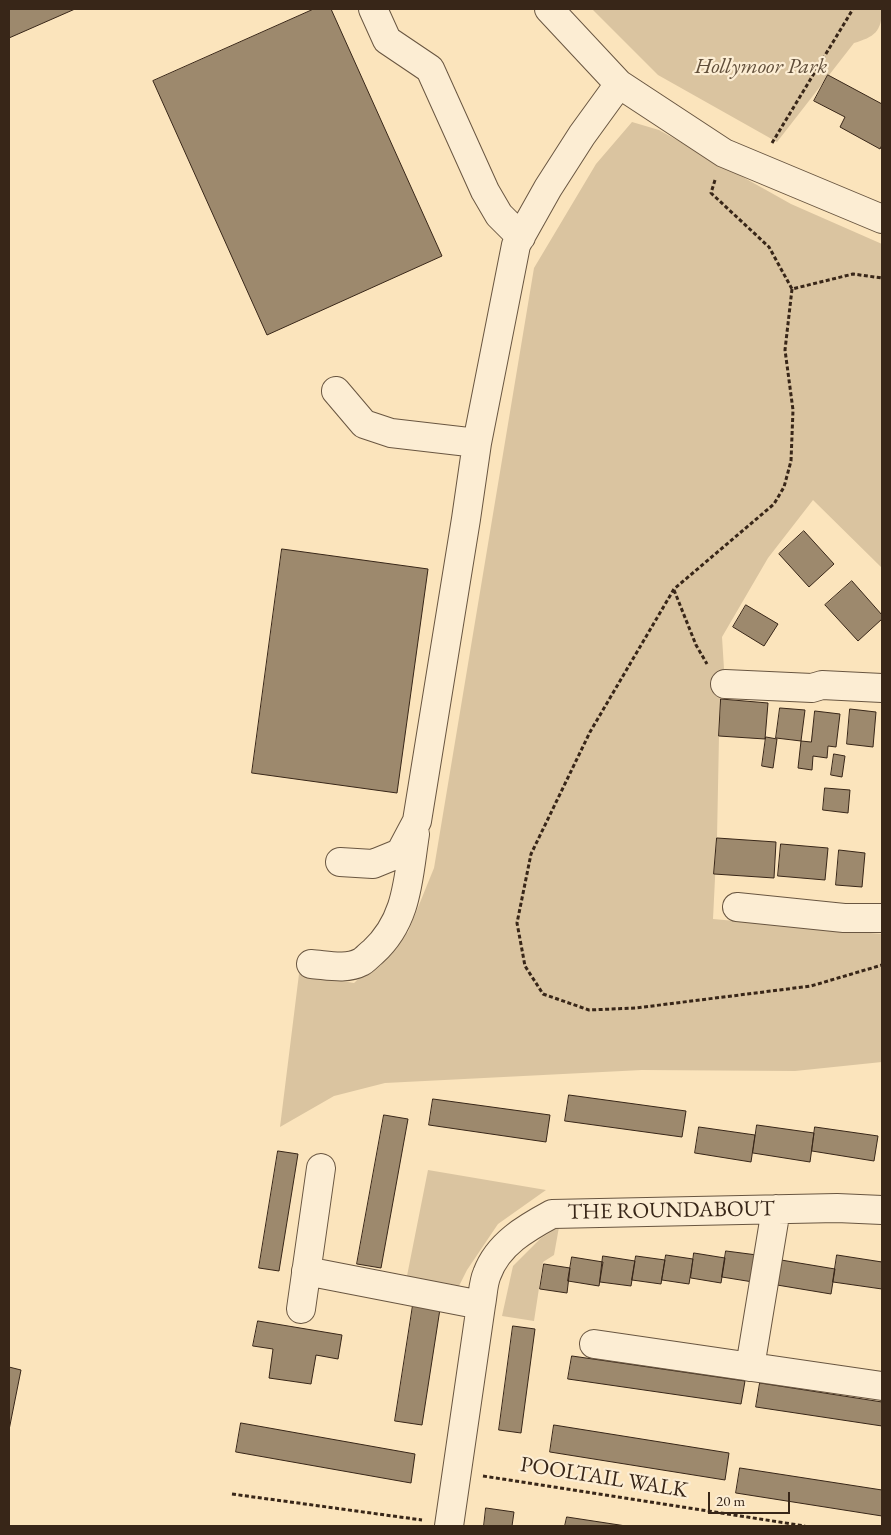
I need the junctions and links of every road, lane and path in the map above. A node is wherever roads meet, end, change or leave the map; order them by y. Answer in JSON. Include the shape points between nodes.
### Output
{"nodes":[{"id":1,"x":372,"y":9,"type":"edge"},
{"id":2,"x":549,"y":9,"type":"edge"},
{"id":3,"x":852,"y":9,"type":"edge"},
{"id":4,"x":619,"y":84,"type":"junction"},
{"id":5,"x":724,"y":153,"type":"junction"},
{"id":6,"x":757,"y":167,"type":"junction"},
{"id":7,"x":882,"y":219,"type":"edge"},
{"id":8,"x":521,"y":237,"type":"junction"},
{"id":9,"x":882,"y":278,"type":"edge"},
{"id":10,"x":792,"y":289,"type":"junction"},
{"id":11,"x":336,"y":391,"type":"dead end"},
{"id":12,"x":477,"y":443,"type":"junction"},
{"id":13,"x":674,"y":589,"type":"junction"},
{"id":14,"x":725,"y":684,"type":"joint"},
{"id":15,"x":882,"y":688,"type":"edge"},
{"id":16,"x":417,"y":821,"type":"junction"},
{"id":17,"x":340,"y":862,"type":"dead end"},
{"id":18,"x":736,"y":907,"type":"dead end"},
{"id":19,"x":882,"y":918,"type":"edge"},
{"id":20,"x":311,"y":964,"type":"dead end"},
{"id":21,"x":882,"y":965,"type":"edge"},
{"id":22,"x":321,"y":1168,"type":"dead end"},
{"id":23,"x":776,"y":1209,"type":"junction"},
{"id":24,"x":882,"y":1210,"type":"edge"},
{"id":25,"x":306,"y":1271,"type":"junction"},
{"id":26,"x":481,"y":1305,"type":"junction"},
{"id":27,"x":301,"y":1309,"type":"dead end"},
{"id":28,"x":594,"y":1344,"type":"dead end"},
{"id":29,"x":750,"y":1367,"type":"junction"},
{"id":30,"x":882,"y":1386,"type":"edge"},
{"id":31,"x":458,"y":1472,"type":"junction"},
{"id":32,"x":232,"y":1494,"type":"dead end"},
{"id":33,"x":773,"y":1521,"type":"junction"},
{"id":34,"x":450,"y":1525,"type":"edge"},
{"id":35,"x":772,"y":1526,"type":"edge"},
{"id":36,"x":805,"y":1526,"type":"edge"}],
"edges":[{"from":1,"to":8,"type":"street","via":[[387,40],[430,68],[485,191],[499,215]]},
{"from":2,"to":4,"type":"street"},
{"from":3,"to":6,"type":"path"},
{"from":4,"to":5,"type":"street"},
{"from":4,"to":8,"type":"street","via":[[548,188]]},
{"from":5,"to":6,"type":"street"},
{"from":5,"to":10,"type":"path","via":[[711,193],[769,247]]},
{"from":6,"to":7,"type":"street"},
{"from":8,"to":12,"type":"street","via":[[516,245]]},
{"from":9,"to":10,"type":"path","via":[[853,274]]},
{"from":10,"to":13,"type":"path","via":[[785,350],[793,410],[791,461],[784,487],[774,504]]},
{"from":11,"to":12,"type":"street","via":[[364,424],[391,433]]},
{"from":12,"to":16,"type":"street"},
{"from":13,"to":14,"type":"path","via":[[696,645],[710,670]]},
{"from":13,"to":21,"type":"path","via":[[590,732],[531,854],[516,923],[525,966],[543,994],[589,1010],[636,1008],[811,986]]},
{"from":14,"to":15,"type":"street"},
{"from":16,"to":17,"type":"street","via":[[400,853],[373,864]]},
{"from":16,"to":20,"type":"street","via":[[403,909],[383,943],[361,962],[339,967]]},
{"from":18,"to":19,"type":"street","via":[[844,918]]},
{"from":22,"to":25,"type":"street"},
{"from":23,"to":24,"type":"street","name":"THE ROUNDABOUT"},
{"from":23,"to":26,"type":"street","name":"THE ROUNDABOUT","via":[[552,1214],[511,1239],[496,1256],[487,1274]]},
{"from":23,"to":29,"type":"street"},
{"from":25,"to":26,"type":"street"},
{"from":25,"to":27,"type":"street"},
{"from":26,"to":31,"type":"street","name":"THE ROUNDABOUT"},
{"from":28,"to":29,"type":"street"},
{"from":29,"to":30,"type":"street"},
{"from":31,"to":33,"type":"path","name":"POOLTAIL WALK"},
{"from":31,"to":34,"type":"street","name":"THE ROUNDABOUT"},
{"from":32,"to":34,"type":"path"},
{"from":33,"to":35,"type":"path"},
{"from":33,"to":36,"type":"path","name":"POOLTAIL WALK"}]}
